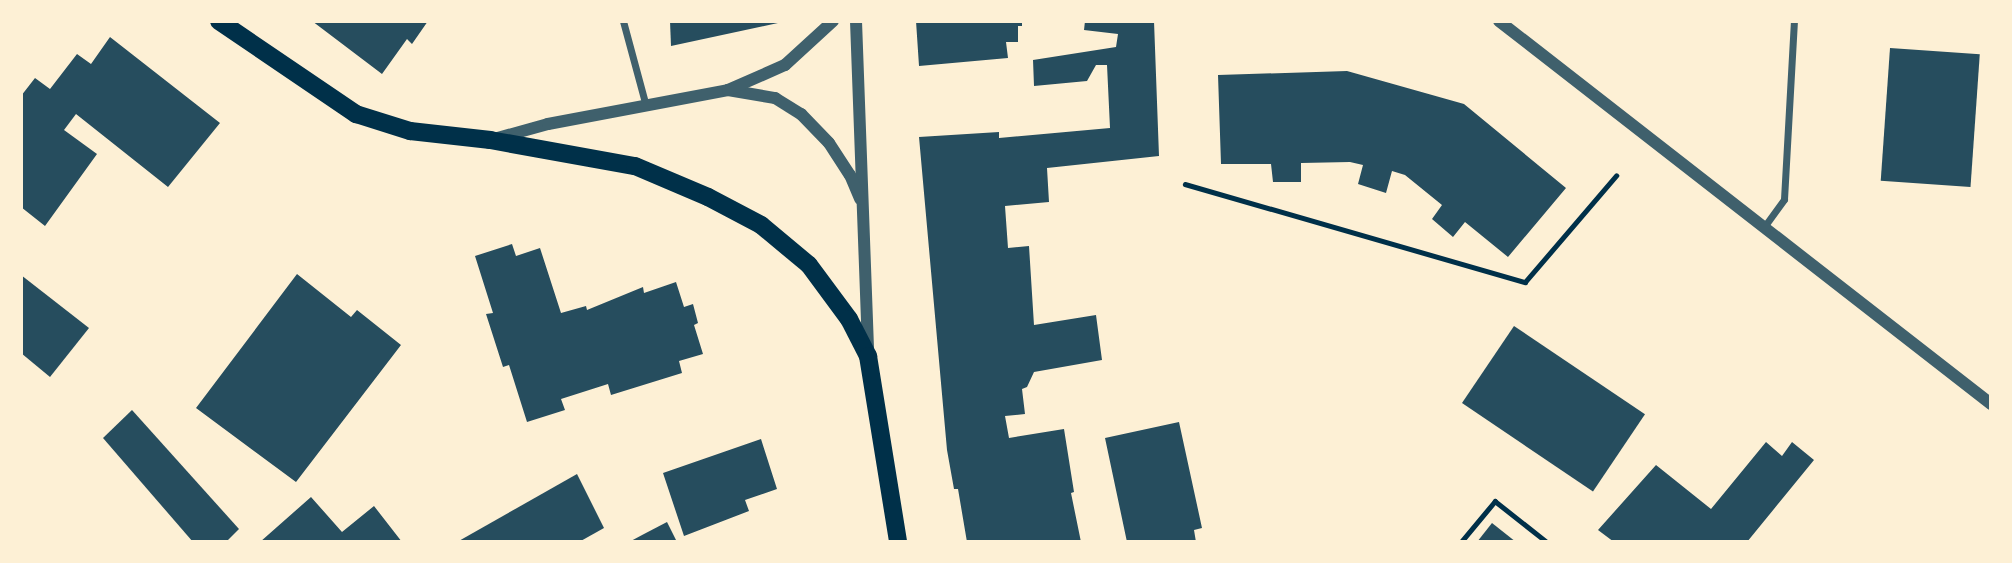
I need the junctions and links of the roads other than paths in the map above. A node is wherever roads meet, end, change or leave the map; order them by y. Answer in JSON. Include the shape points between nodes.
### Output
{"nodes":[{"id":1,"x":219,"y":21,"type":"edge"},
{"id":2,"x":623,"y":21,"type":"edge"},
{"id":3,"x":833,"y":21,"type":"edge"},
{"id":4,"x":856,"y":21,"type":"edge"},
{"id":5,"x":1499,"y":21,"type":"edge"},
{"id":6,"x":1794,"y":21,"type":"edge"},
{"id":7,"x":727,"y":90,"type":"junction"},
{"id":8,"x":646,"y":106,"type":"junction"},
{"id":9,"x":491,"y":140,"type":"junction"},
{"id":10,"x":864,"y":209,"type":"junction"},
{"id":11,"x":1764,"y":227,"type":"junction"},
{"id":12,"x":868,"y":356,"type":"junction"},
{"id":13,"x":1991,"y":404,"type":"edge"},
{"id":14,"x":898,"y":542,"type":"edge"}],
"edges":[{"from":1,"to":9,"type":"main road","via":[[356,114],[410,131]]},
{"from":2,"to":8,"type":"street"},
{"from":3,"to":7,"type":"street","via":[[785,65]]},
{"from":4,"to":10,"type":"street"},
{"from":5,"to":11,"type":"street"},
{"from":6,"to":11,"type":"street","via":[[1784,199]]},
{"from":7,"to":8,"type":"street"},
{"from":7,"to":10,"type":"street","via":[[775,98],[801,114],[829,143],[850,175]]},
{"from":8,"to":9,"type":"street"},
{"from":9,"to":12,"type":"main road","via":[[635,166],[761,225],[809,265],[849,319]]},
{"from":10,"to":12,"type":"street"},
{"from":11,"to":13,"type":"street"},
{"from":12,"to":14,"type":"main road"}]}
